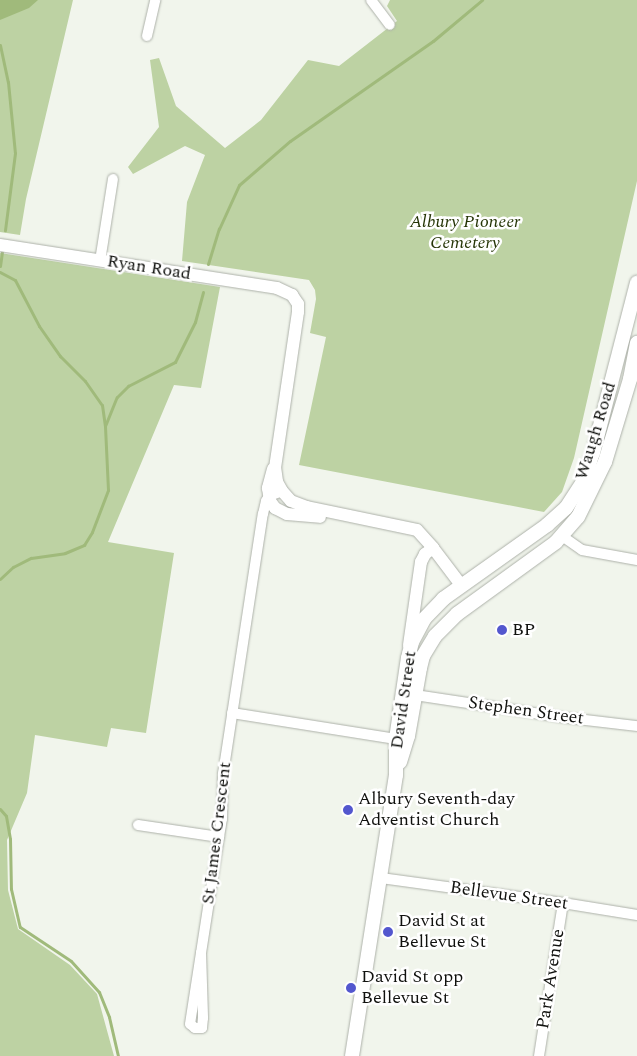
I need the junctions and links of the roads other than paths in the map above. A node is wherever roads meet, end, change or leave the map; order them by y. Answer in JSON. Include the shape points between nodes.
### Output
{"nodes":[{"id":1,"x":154,"y":0,"type":"edge"},
{"id":2,"x":371,"y":0,"type":"edge"},
{"id":3,"x":390,"y":25,"type":"dead end"},
{"id":4,"x":147,"y":36,"type":"dead end"},
{"id":5,"x":113,"y":179,"type":"dead end"},
{"id":6,"x":0,"y":245,"type":"edge"},
{"id":7,"x":100,"y":261,"type":"junction"},
{"id":8,"x":637,"y":283,"type":"edge"},
{"id":9,"x":295,"y":298,"type":"joint"},
{"id":10,"x":622,"y":341,"type":"junction"},
{"id":11,"x":637,"y":344,"type":"edge"},
{"id":12,"x":276,"y":460,"type":"junction"},
{"id":13,"x":282,"y":491,"type":"junction"},
{"id":14,"x":269,"y":496,"type":"junction"},
{"id":15,"x":358,"y":519,"type":"junction"},
{"id":16,"x":562,"y":536,"type":"junction"},
{"id":17,"x":433,"y":548,"type":"junction"},
{"id":18,"x":637,"y":560,"type":"edge"},
{"id":19,"x":461,"y":585,"type":"junction"},
{"id":20,"x":474,"y":602,"type":"junction"},
{"id":21,"x":408,"y":658,"type":"junction"},
{"id":22,"x":415,"y":695,"type":"junction"},
{"id":23,"x":232,"y":713,"type":"junction"},
{"id":24,"x":637,"y":726,"type":"edge"},
{"id":25,"x":396,"y":739,"type":"junction"},
{"id":26,"x":396,"y":775,"type":"junction"},
{"id":27,"x":138,"y":825,"type":"dead end"},
{"id":28,"x":219,"y":837,"type":"junction"},
{"id":29,"x":381,"y":878,"type":"junction"},
{"id":30,"x":563,"y":903,"type":"junction"},
{"id":31,"x":637,"y":916,"type":"edge"},
{"id":32,"x":190,"y":1024,"type":"dead end"},
{"id":33,"x":352,"y":1056,"type":"edge"},
{"id":34,"x":539,"y":1056,"type":"edge"}],
"edges":[{"from":1,"to":4,"type":"street"},
{"from":2,"to":3,"type":"street"},
{"from":5,"to":7,"type":"street"},
{"from":6,"to":7,"type":"street","name":"Ryan Road"},
{"from":7,"to":9,"type":"street","name":"Ryan Road","via":[[277,288]]},
{"from":8,"to":10,"type":"main road","name":"Waugh Road"},
{"from":9,"to":12,"type":"street","name":"St James Crescent","via":[[298,312]]},
{"from":10,"to":11,"type":"street"},
{"from":10,"to":19,"type":"main road","name":"Waugh Road","via":[[584,480],[566,508]]},
{"from":11,"to":16,"type":"main road","name":"Waugh Road","via":[[605,462],[578,518]]},
{"from":12,"to":13,"type":"street","name":"St James Crescent","via":[[276,478]]},
{"from":12,"to":14,"type":"street","name":"St James Crescent","via":[[268,488]]},
{"from":13,"to":14,"type":"street"},
{"from":13,"to":15,"type":"street","via":[[300,505]]},
{"from":14,"to":15,"type":"street","via":[[275,508],[282,512]]},
{"from":14,"to":23,"type":"street","name":"St James Crescent","via":[[263,514]]},
{"from":15,"to":17,"type":"street","via":[[413,528],[422,533]]},
{"from":16,"to":18,"type":"street","via":[[582,550]]},
{"from":16,"to":20,"type":"main road","name":"Waugh Road"},
{"from":17,"to":19,"type":"street"},
{"from":17,"to":21,"type":"street","via":[[421,562]]},
{"from":19,"to":20,"type":"main road"},
{"from":19,"to":21,"type":"main road","name":"David Street","via":[[424,619]]},
{"from":20,"to":22,"type":"main road","name":"David Street","via":[[444,626],[428,646]]},
{"from":21,"to":25,"type":"main road","name":"David Street"},
{"from":22,"to":24,"type":"street","name":"Stephen Street"},
{"from":22,"to":26,"type":"main road","name":"David Street","via":[[408,736]]},
{"from":23,"to":25,"type":"street"},
{"from":23,"to":28,"type":"street","name":"St James Crescent","via":[[223,774]]},
{"from":25,"to":26,"type":"main road","name":"David Street"},
{"from":26,"to":29,"type":"main road","name":"David Street"},
{"from":27,"to":28,"type":"street"},
{"from":28,"to":32,"type":"street","name":"St James Crescent","via":[[201,953],[202,1028]]},
{"from":29,"to":30,"type":"street","name":"Bellevue Street"},
{"from":29,"to":33,"type":"main road","name":"David Street"},
{"from":30,"to":31,"type":"street","name":"Bellevue Street"},
{"from":30,"to":34,"type":"street","name":"Park Avenue"}]}
